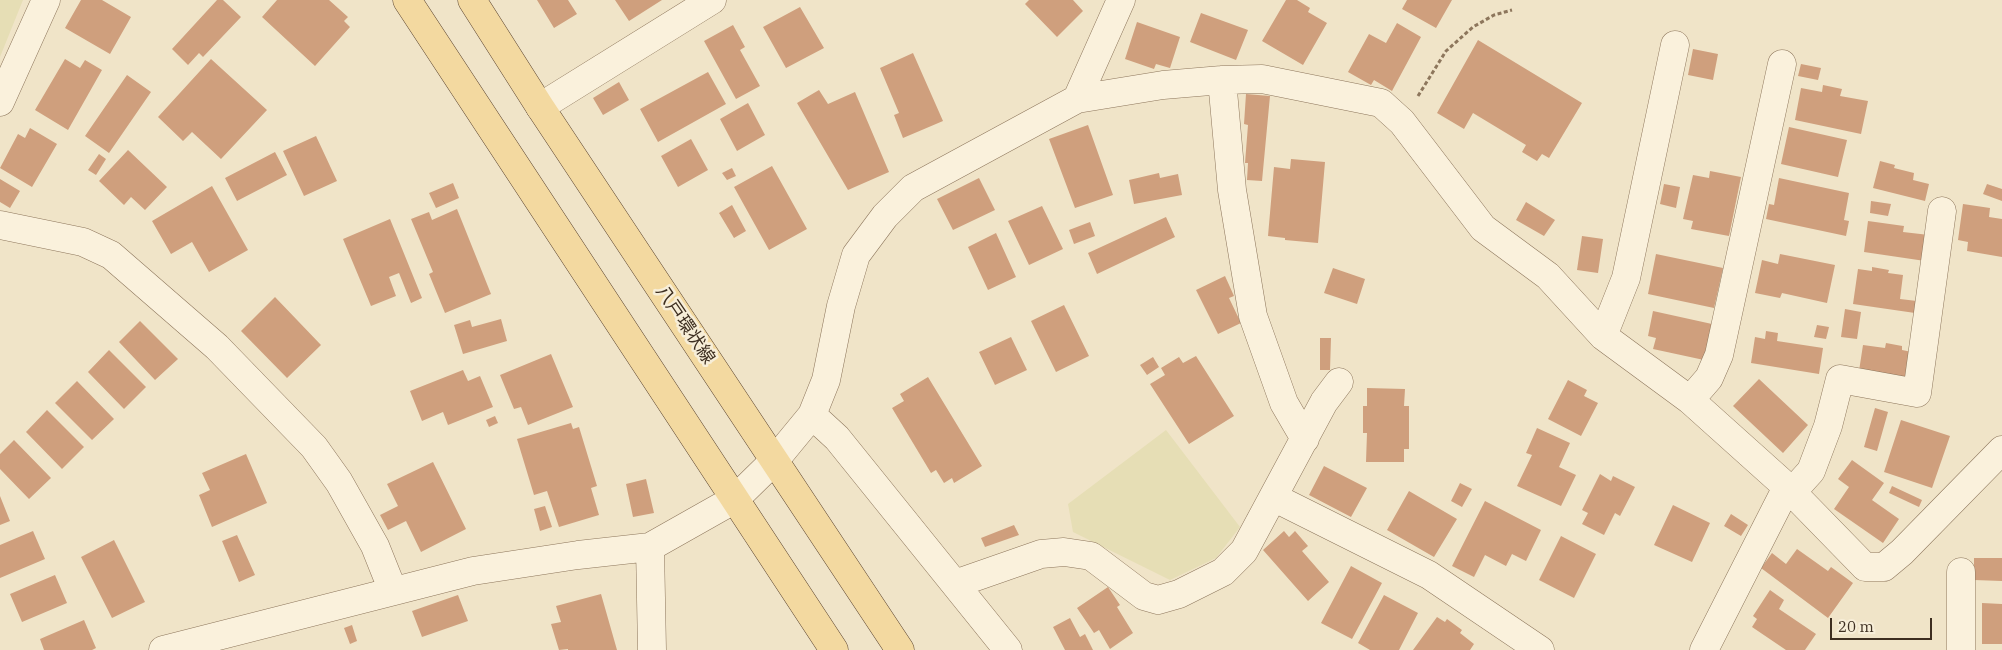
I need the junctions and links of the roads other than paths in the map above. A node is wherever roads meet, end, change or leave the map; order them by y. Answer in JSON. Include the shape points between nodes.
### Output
{"nodes":[{"id":1,"x":46,"y":0,"type":"edge"},
{"id":2,"x":407,"y":0,"type":"edge"},
{"id":3,"x":472,"y":0,"type":"edge"},
{"id":4,"x":712,"y":0,"type":"edge"},
{"id":5,"x":1121,"y":0,"type":"edge"},
{"id":6,"x":1675,"y":45,"type":"dead end"},
{"id":7,"x":1782,"y":64,"type":"dead end"},
{"id":8,"x":1222,"y":80,"type":"junction"},
{"id":9,"x":1077,"y":99,"type":"junction"},
{"id":10,"x":0,"y":102,"type":"edge"},
{"id":11,"x":540,"y":107,"type":"junction"},
{"id":12,"x":1942,"y":211,"type":"dead end"},
{"id":13,"x":0,"y":225,"type":"edge"},
{"id":14,"x":1603,"y":336,"type":"junction"},
{"id":15,"x":1339,"y":382,"type":"dead end"},
{"id":16,"x":1690,"y":400,"type":"junction"},
{"id":17,"x":812,"y":415,"type":"junction"},
{"id":18,"x":1305,"y":439,"type":"junction"},
{"id":19,"x":2002,"y":450,"type":"edge"},
{"id":20,"x":774,"y":460,"type":"junction"},
{"id":21,"x":1790,"y":489,"type":"junction"},
{"id":22,"x":1274,"y":497,"type":"junction"},
{"id":23,"x":734,"y":499,"type":"junction"},
{"id":24,"x":650,"y":547,"type":"junction"},
{"id":25,"x":1961,"y":572,"type":"dead end"},
{"id":26,"x":955,"y":584,"type":"junction"},
{"id":27,"x":393,"y":591,"type":"junction"},
{"id":28,"x":163,"y":650,"type":"edge"},
{"id":29,"x":652,"y":650,"type":"edge"},
{"id":30,"x":834,"y":650,"type":"edge"},
{"id":31,"x":900,"y":650,"type":"edge"},
{"id":32,"x":1008,"y":650,"type":"edge"},
{"id":33,"x":1540,"y":650,"type":"edge"},
{"id":34,"x":1704,"y":650,"type":"edge"},
{"id":35,"x":1961,"y":650,"type":"edge"}],
"edges":[{"from":1,"to":10,"type":"street"},
{"from":2,"to":23,"type":"main road"},
{"from":3,"to":11,"type":"main road","name":"八戸環状線"},
{"from":4,"to":11,"type":"street"},
{"from":5,"to":9,"type":"street"},
{"from":6,"to":14,"type":"street","via":[[1626,278]]},
{"from":7,"to":16,"type":"street","via":[[1719,354],[1710,378]]},
{"from":8,"to":9,"type":"street","via":[[1163,85]]},
{"from":8,"to":14,"type":"street","via":[[1262,79],[1381,103],[1402,122],[1483,228],[1548,276]]},
{"from":8,"to":18,"type":"street","via":[[1232,190],[1253,316],[1284,403]]},
{"from":9,"to":17,"type":"street","via":[[913,188],[884,216],[856,255],[841,306],[826,380]]},
{"from":11,"to":20,"type":"main road","name":"八戸環状線"},
{"from":12,"to":21,"type":"street","via":[[1917,393],[1840,379],[1828,426],[1811,471]]},
{"from":13,"to":27,"type":"street","via":[[83,242],[110,255],[217,347],[314,447],[374,546]]},
{"from":14,"to":16,"type":"street"},
{"from":15,"to":18,"type":"street","via":[[1324,402]]},
{"from":16,"to":21,"type":"street"},
{"from":17,"to":20,"type":"street"},
{"from":17,"to":26,"type":"street","via":[[837,438]]},
{"from":18,"to":22,"type":"street"},
{"from":19,"to":21,"type":"street","via":[[1902,552],[1884,566],[1865,567]]},
{"from":20,"to":23,"type":"street"},
{"from":20,"to":31,"type":"main road","name":"八戸環状線"},
{"from":21,"to":34,"type":"street"},
{"from":22,"to":26,"type":"street","via":[[1244,550],[1223,572],[1179,594],[1158,600],[1144,596],[1091,556],[1064,552],[1041,554]]},
{"from":22,"to":33,"type":"street","via":[[1429,574]]},
{"from":23,"to":24,"type":"street"},
{"from":23,"to":30,"type":"main road"},
{"from":24,"to":27,"type":"street","via":[[473,570]]},
{"from":24,"to":29,"type":"street"},
{"from":25,"to":35,"type":"street"},
{"from":26,"to":32,"type":"street"},
{"from":27,"to":28,"type":"street"}]}
